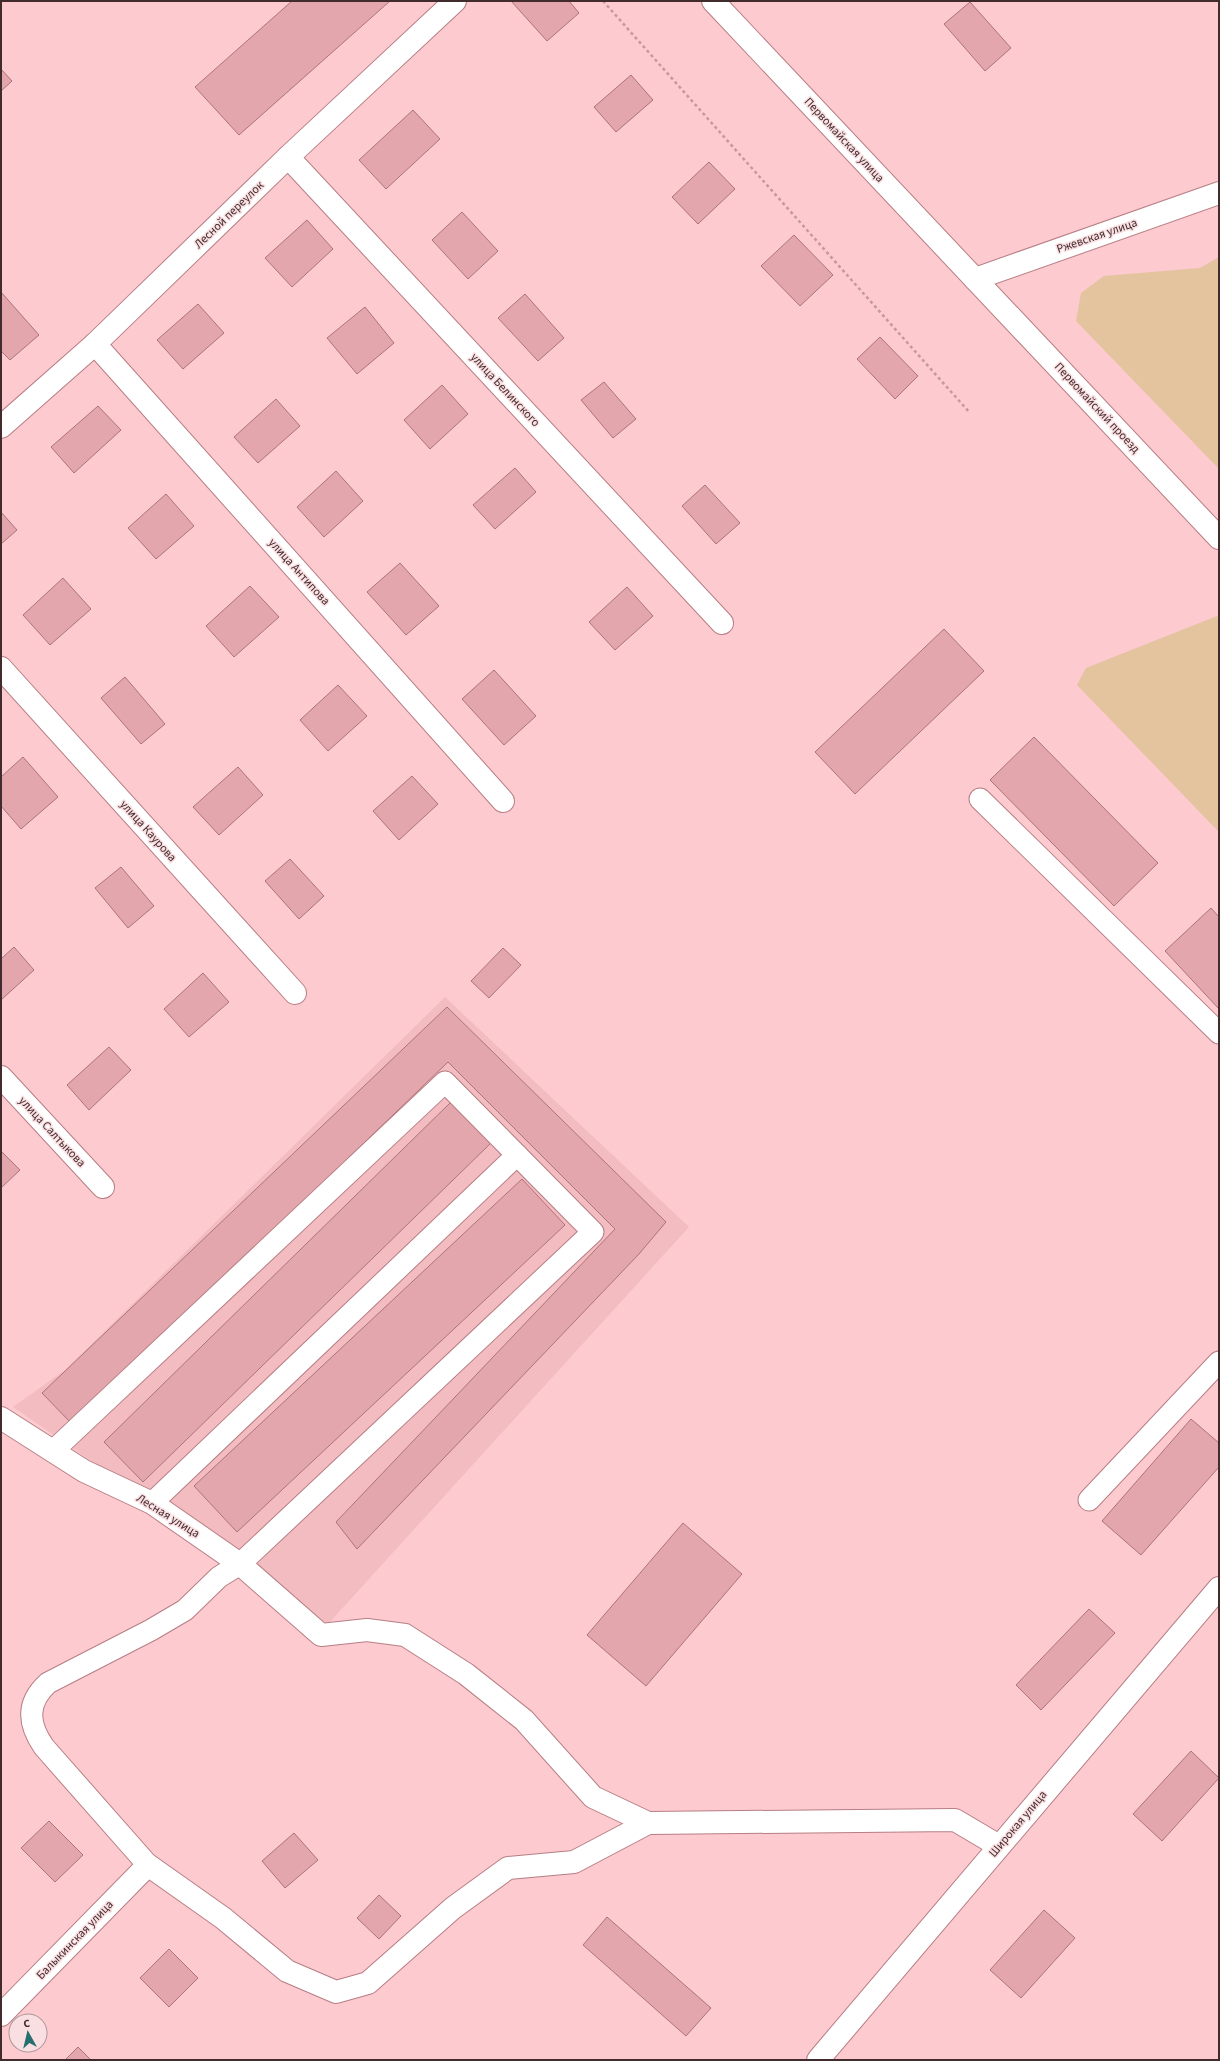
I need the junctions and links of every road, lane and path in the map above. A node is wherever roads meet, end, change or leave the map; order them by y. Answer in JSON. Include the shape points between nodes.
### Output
{"nodes":[{"id":1,"x":455,"y":1,"type":"edge"},
{"id":2,"x":603,"y":1,"type":"edge"},
{"id":3,"x":713,"y":1,"type":"edge"},
{"id":4,"x":288,"y":157,"type":"junction"},
{"id":5,"x":1219,"y":193,"type":"edge"},
{"id":6,"x":976,"y":279,"type":"junction"},
{"id":7,"x":95,"y":344,"type":"junction"},
{"id":8,"x":970,"y":413,"type":"dead end"},
{"id":9,"x":1,"y":427,"type":"edge"},
{"id":10,"x":1219,"y":538,"type":"edge"},
{"id":11,"x":722,"y":623,"type":"dead end"},
{"id":12,"x":1,"y":668,"type":"edge"},
{"id":13,"x":980,"y":799,"type":"dead end"},
{"id":14,"x":503,"y":801,"type":"dead end"},
{"id":15,"x":295,"y":993,"type":"dead end"},
{"id":16,"x":1219,"y":1034,"type":"edge"},
{"id":17,"x":1,"y":1077,"type":"edge"},
{"id":18,"x":516,"y":1155,"type":"junction"},
{"id":19,"x":103,"y":1187,"type":"dead end"},
{"id":20,"x":1219,"y":1362,"type":"edge"},
{"id":21,"x":1,"y":1418,"type":"edge"},
{"id":22,"x":53,"y":1451,"type":"junction"},
{"id":23,"x":1089,"y":1500,"type":"dead end"},
{"id":24,"x":152,"y":1503,"type":"junction"},
{"id":25,"x":240,"y":1564,"type":"junction"},
{"id":26,"x":1219,"y":1588,"type":"edge"},
{"id":27,"x":648,"y":1823,"type":"junction"},
{"id":28,"x":999,"y":1846,"type":"junction"},
{"id":29,"x":148,"y":1865,"type":"junction"},
{"id":30,"x":1,"y":2015,"type":"edge"},
{"id":31,"x":818,"y":2060,"type":"edge"}],
"edges":[{"from":1,"to":4,"type":"street","name":"Лесной переулок"},
{"from":2,"to":8,"type":"path"},
{"from":3,"to":6,"type":"street","name":"Первомайская улица"},
{"from":4,"to":7,"type":"street","name":"Лесной переулок"},
{"from":4,"to":11,"type":"street","name":"улица Белинского"},
{"from":5,"to":6,"type":"street","name":"Ржевская улица"},
{"from":6,"to":10,"type":"street","name":"Первомайский проезд"},
{"from":7,"to":9,"type":"street","name":"Лесной переулок"},
{"from":7,"to":14,"type":"street","name":"улица Антипова"},
{"from":12,"to":15,"type":"street","name":"улица Каурова"},
{"from":13,"to":16,"type":"lane"},
{"from":17,"to":19,"type":"street","name":"улица Салтыкова"},
{"from":18,"to":22,"type":"lane","via":[[446,1082]]},
{"from":18,"to":24,"type":"lane"},
{"from":18,"to":25,"type":"lane","via":[[593,1232]]},
{"from":20,"to":23,"type":"lane"},
{"from":21,"to":22,"type":"street","name":"Лесная улица"},
{"from":22,"to":24,"type":"street","name":"Лесная улица","via":[[84,1470]]},
{"from":24,"to":25,"type":"street","name":"Лесная улица"},
{"from":25,"to":27,"type":"street","name":"Лесная улица","via":[[321,1635],[367,1630],[405,1635],[466,1674],[524,1720],[593,1797]]},
{"from":25,"to":29,"type":"lane","via":[[219,1577],[185,1610],[48,1683],[34,1702],[34,1732],[44,1747]]},
{"from":26,"to":28,"type":"street","name":"Широкая улица"},
{"from":27,"to":28,"type":"street","via":[[955,1820]]},
{"from":27,"to":29,"type":"street","via":[[574,1862],[508,1868],[453,1908],[368,1982],[336,1992],[287,1971],[223,1918]]},
{"from":28,"to":31,"type":"street","name":"Широкая улица"},
{"from":29,"to":30,"type":"street","name":"Балыкинская улица"}]}
